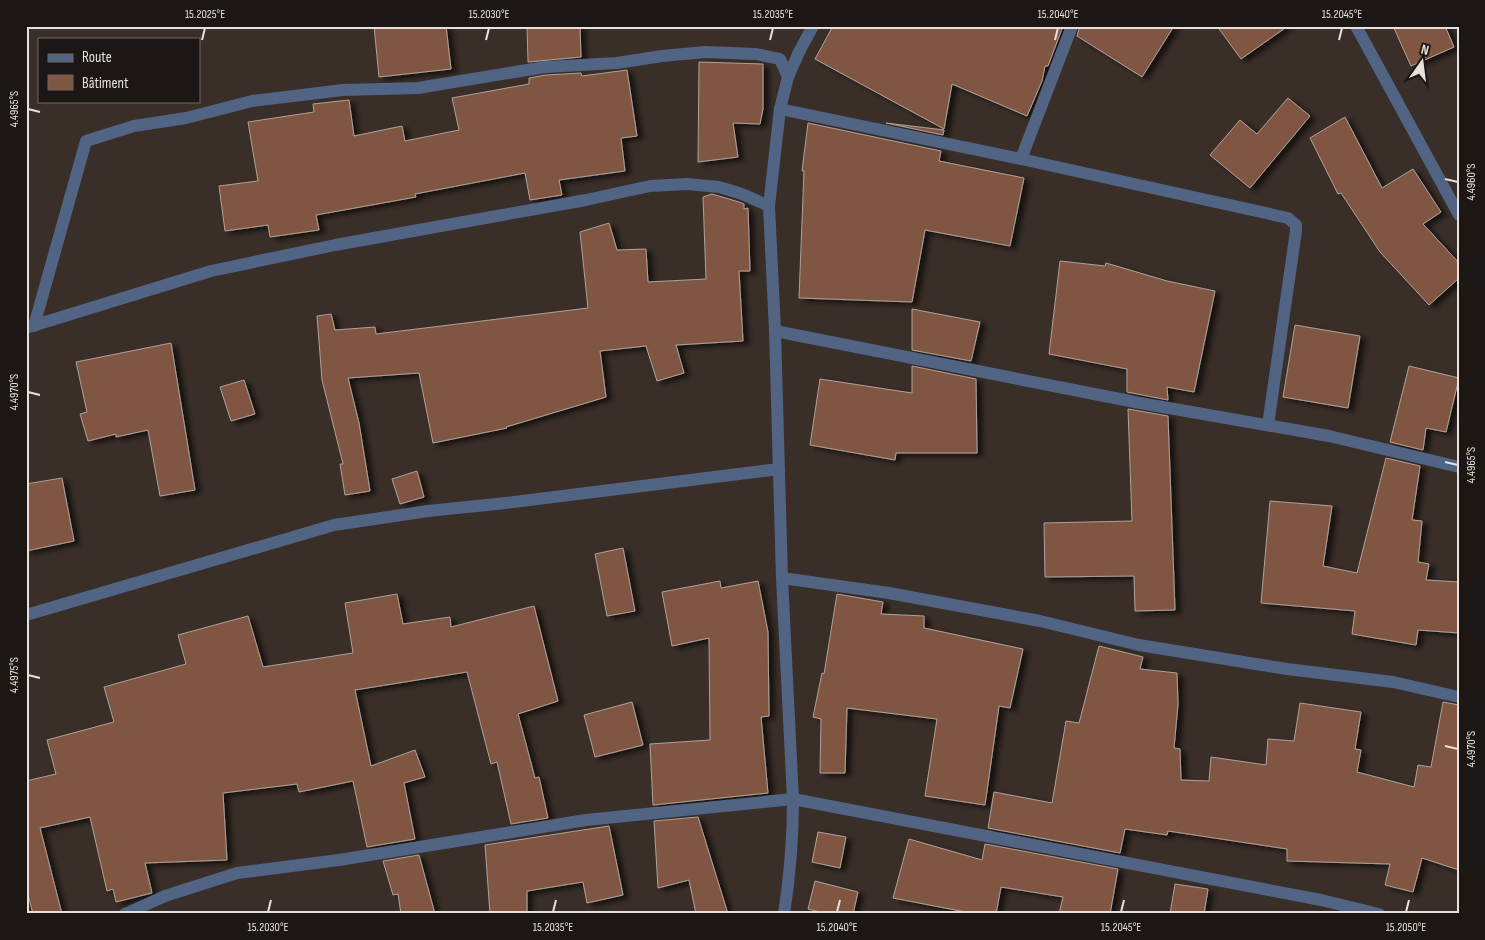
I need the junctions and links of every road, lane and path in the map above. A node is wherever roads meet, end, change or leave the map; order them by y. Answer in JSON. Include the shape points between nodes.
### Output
{"nodes":[{"id":1,"x":813,"y":26,"type":"edge"},
{"id":2,"x":1072,"y":26,"type":"edge"},
{"id":3,"x":1356,"y":26,"type":"edge"},
{"id":4,"x":788,"y":77,"type":"junction"},
{"id":5,"x":780,"y":109,"type":"junction"},
{"id":6,"x":1021,"y":159,"type":"junction"},
{"id":7,"x":769,"y":206,"type":"junction"},
{"id":8,"x":1459,"y":215,"type":"edge"},
{"id":9,"x":30,"y":327,"type":"edge"},
{"id":10,"x":775,"y":331,"type":"junction"},
{"id":11,"x":1268,"y":425,"type":"junction"},
{"id":12,"x":1459,"y":467,"type":"edge"},
{"id":13,"x":779,"y":468,"type":"junction"},
{"id":14,"x":782,"y":578,"type":"junction"},
{"id":15,"x":26,"y":615,"type":"edge"},
{"id":16,"x":1459,"y":697,"type":"edge"},
{"id":17,"x":793,"y":799,"type":"junction"},
{"id":18,"x":125,"y":914,"type":"edge"},
{"id":19,"x":784,"y":914,"type":"edge"},
{"id":20,"x":1379,"y":914,"type":"edge"}],
"edges":[{"from":1,"to":4,"type":"street"},
{"from":2,"to":6,"type":"street"},
{"from":3,"to":8,"type":"street"},
{"from":4,"to":5,"type":"street"},
{"from":4,"to":9,"type":"street","via":[[780,59],[756,54],[705,52],[617,63],[545,67],[418,88],[343,90],[252,101],[186,118],[134,126],[86,141]]},
{"from":5,"to":6,"type":"street"},
{"from":5,"to":7,"type":"street"},
{"from":6,"to":11,"type":"street","via":[[1288,218],[1296,225]]},
{"from":7,"to":9,"type":"street","via":[[719,187],[687,184],[650,186],[211,271]]},
{"from":7,"to":10,"type":"street"},
{"from":10,"to":11,"type":"street"},
{"from":10,"to":13,"type":"street"},
{"from":11,"to":12,"type":"street"},
{"from":13,"to":14,"type":"street"},
{"from":13,"to":15,"type":"street","via":[[334,525]]},
{"from":14,"to":16,"type":"street","via":[[898,594],[1158,648],[1393,682]]},
{"from":14,"to":17,"type":"street"},
{"from":17,"to":18,"type":"street","via":[[586,820],[237,873],[165,896]]},
{"from":17,"to":19,"type":"street","via":[[794,832]]},
{"from":17,"to":20,"type":"street"}]}
